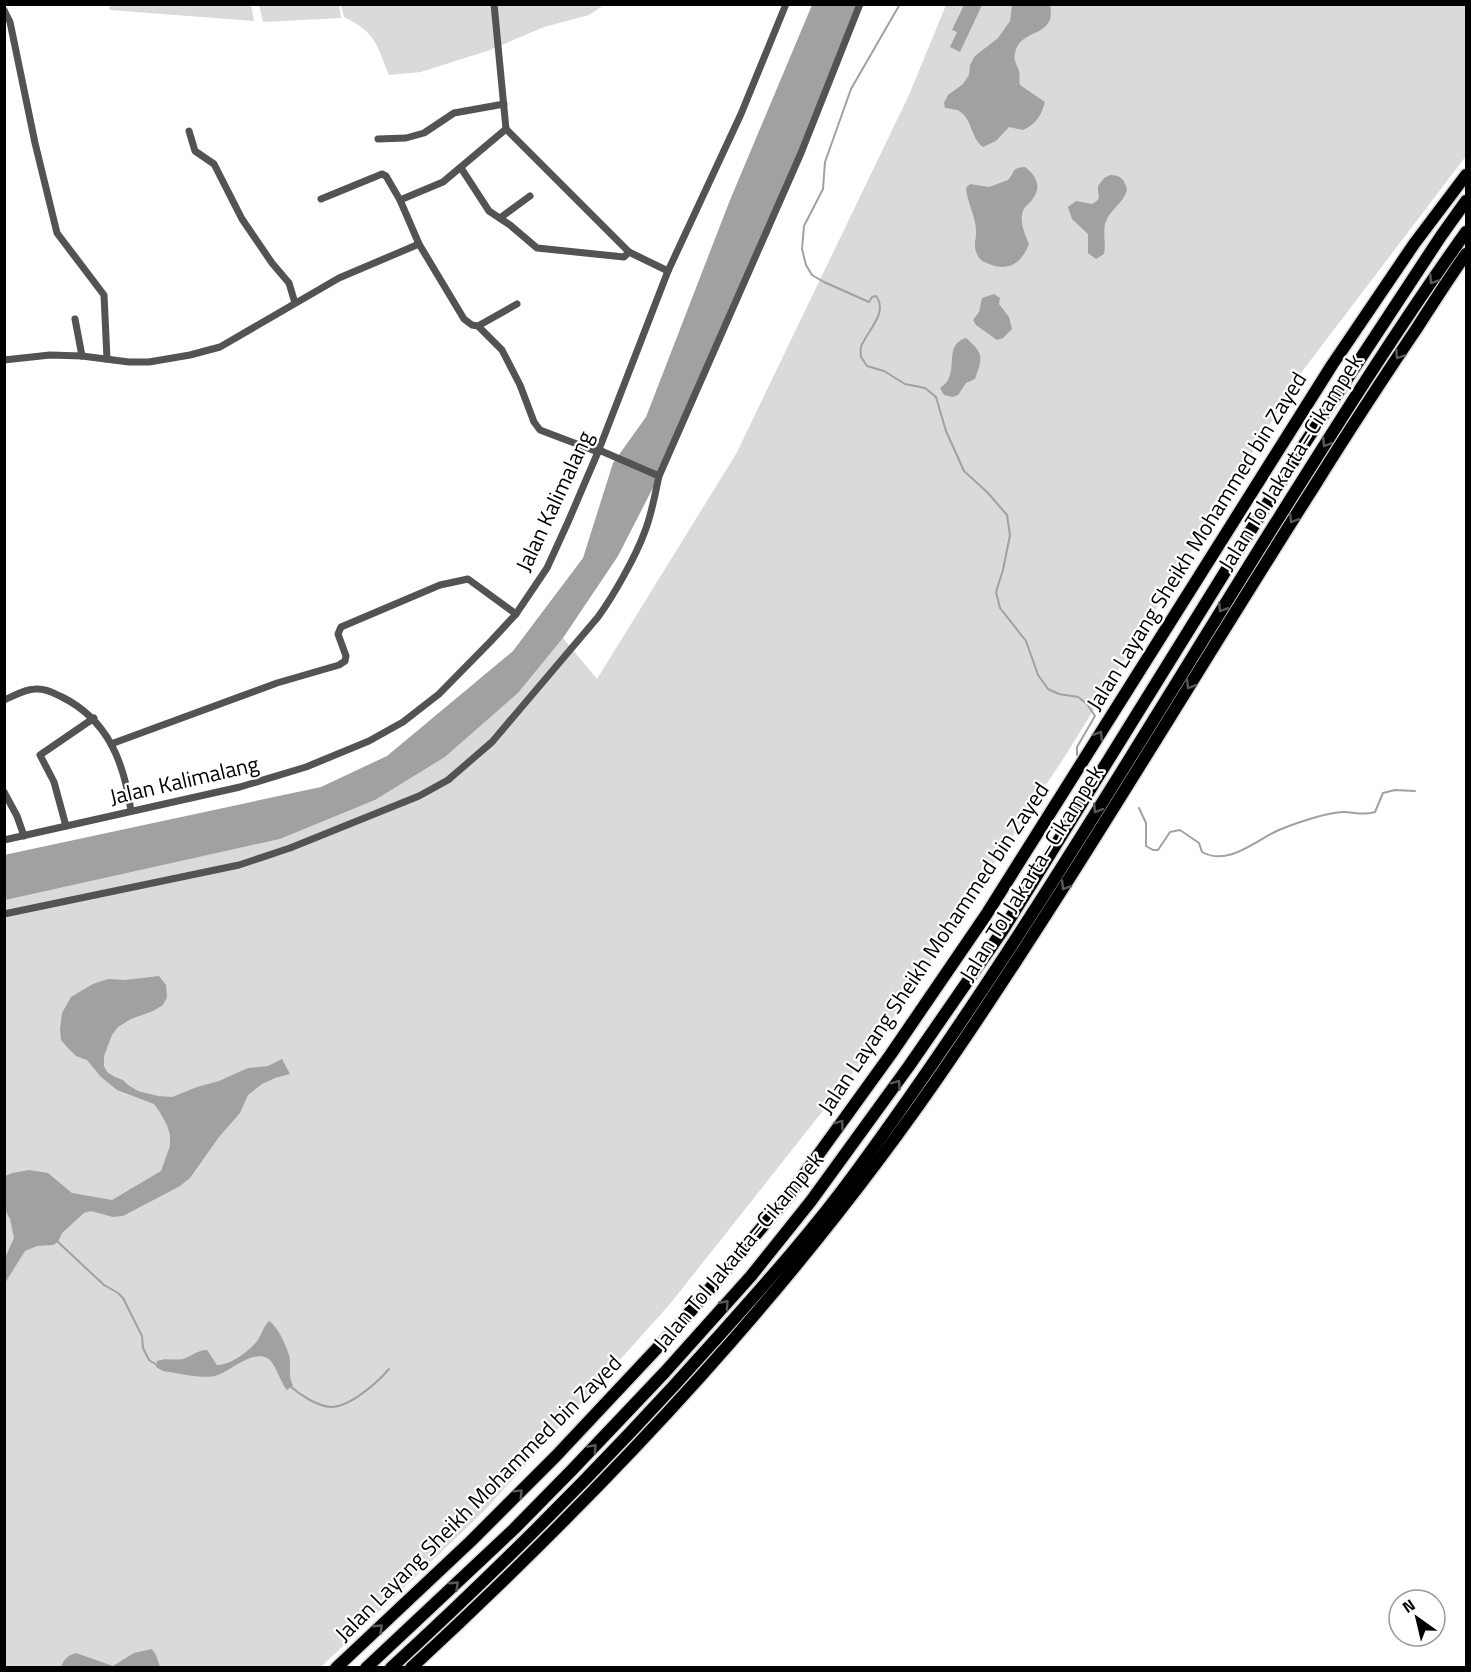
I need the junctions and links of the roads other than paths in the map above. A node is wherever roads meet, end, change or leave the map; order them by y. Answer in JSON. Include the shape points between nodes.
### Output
{"nodes":[{"id":1,"x":494,"y":4,"type":"edge"},
{"id":2,"x":786,"y":4,"type":"edge"},
{"id":3,"x":860,"y":4,"type":"edge"},
{"id":4,"x":4,"y":10,"type":"edge"},
{"id":5,"x":504,"y":104,"type":"junction"},
{"id":6,"x":506,"y":129,"type":"junction"},
{"id":7,"x":189,"y":130,"type":"dead end"},
{"id":8,"x":378,"y":139,"type":"dead end"},
{"id":9,"x":461,"y":168,"type":"junction"},
{"id":10,"x":1467,"y":175,"type":"edge"},
{"id":11,"x":530,"y":196,"type":"dead end"},
{"id":12,"x":321,"y":199,"type":"dead end"},
{"id":13,"x":400,"y":200,"type":"junction"},
{"id":14,"x":1467,"y":201,"type":"edge"},
{"id":15,"x":500,"y":218,"type":"junction"},
{"id":16,"x":1467,"y":232,"type":"edge"},
{"id":17,"x":418,"y":244,"type":"junction"},
{"id":18,"x":629,"y":252,"type":"junction"},
{"id":19,"x":1467,"y":254,"type":"edge"},
{"id":20,"x":668,"y":271,"type":"junction"},
{"id":21,"x":295,"y":303,"type":"junction"},
{"id":22,"x":517,"y":304,"type":"dead end"},
{"id":23,"x":75,"y":319,"type":"dead end"},
{"id":24,"x":478,"y":326,"type":"junction"},
{"id":25,"x":82,"y":356,"type":"junction"},
{"id":26,"x":107,"y":359,"type":"junction"},
{"id":27,"x":4,"y":360,"type":"edge"},
{"id":28,"x":601,"y":452,"type":"junction"},
{"id":29,"x":656,"y":474,"type":"junction"},
{"id":30,"x":516,"y":614,"type":"junction"},
{"id":31,"x":4,"y":700,"type":"edge"},
{"id":32,"x":94,"y":718,"type":"junction"},
{"id":33,"x":111,"y":744,"type":"junction"},
{"id":34,"x":4,"y":792,"type":"edge"},
{"id":35,"x":131,"y":811,"type":"junction"},
{"id":36,"x":66,"y":826,"type":"junction"},
{"id":37,"x":24,"y":836,"type":"junction"},
{"id":38,"x":4,"y":840,"type":"edge"},
{"id":39,"x":4,"y":914,"type":"edge"},
{"id":40,"x":336,"y":1668,"type":"edge"},
{"id":41,"x":366,"y":1668,"type":"edge"},
{"id":42,"x":392,"y":1668,"type":"edge"},
{"id":43,"x":411,"y":1668,"type":"edge"}],
"edges":[{"from":1,"to":5,"type":"street"},
{"from":2,"to":20,"type":"street","name":"Jalan Kalimalang","via":[[741,114]]},
{"from":3,"to":29,"type":"street","via":[[801,153]]},
{"from":4,"to":26,"type":"street","via":[[10,22],[57,233],[104,295]]},
{"from":5,"to":6,"type":"street"},
{"from":5,"to":8,"type":"street","via":[[454,113],[424,133]]},
{"from":6,"to":9,"type":"street"},
{"from":6,"to":18,"type":"street"},
{"from":7,"to":21,"type":"street","via":[[195,151],[214,164],[242,219],[289,283]]},
{"from":9,"to":13,"type":"street","via":[[443,182]]},
{"from":9,"to":15,"type":"street","via":[[489,211]]},
{"from":40,"to":10,"type":"highway","name":"Jalan Layang Sheikh Mohammed bin Zayed","one_way":true,"via":[[556,1456],[678,1326],[787,1198],[986,915],[1332,365],[1414,244]]},
{"from":11,"to":15,"type":"street"},
{"from":12,"to":13,"type":"street","via":[[382,174]]},
{"from":13,"to":17,"type":"street"},
{"from":41,"to":14,"type":"highway","name":"Jalan Tol Jakarta–Cikampek","one_way":true,"via":[[572,1470],[751,1276],[811,1201],[1003,930],[1305,443]]},
{"from":15,"to":18,"type":"street","via":[[537,248],[624,257]]},
{"from":16,"to":42,"type":"highway","name":"Jalan Tol Jakarta–Cikampek","one_way":true,"via":[[1364,383],[987,985],[856,1172],[782,1266],[617,1447]]},
{"from":17,"to":21,"type":"street","via":[[339,278]]},
{"from":17,"to":24,"type":"street","via":[[464,319]]},
{"from":18,"to":20,"type":"street"},
{"from":19,"to":43,"type":"highway","one_way":true,"via":[[1312,490],[1029,941],[951,1060],[867,1176],[779,1287],[698,1379],[529,1555]]},
{"from":20,"to":28,"type":"street","name":"Jalan Kalimalang"},
{"from":21,"to":26,"type":"street","via":[[220,347],[190,356],[149,362]]},
{"from":22,"to":24,"type":"street"},
{"from":23,"to":25,"type":"street"},
{"from":24,"to":28,"type":"street","via":[[502,350],[540,430]]},
{"from":25,"to":26,"type":"street"},
{"from":25,"to":27,"type":"street"},
{"from":28,"to":29,"type":"street"},
{"from":28,"to":30,"type":"street","name":"Jalan Kalimalang","via":[[547,568]]},
{"from":29,"to":39,"type":"street","via":[[645,533],[605,608],[507,726],[448,780],[405,803],[239,865]]},
{"from":30,"to":33,"type":"street","via":[[468,579],[440,585],[342,627],[338,634],[346,656],[339,664]]},
{"from":30,"to":35,"type":"street","name":"Jalan Kalimalang","via":[[431,701],[369,741],[306,767],[240,787]]},
{"from":31,"to":32,"type":"street","via":[[32,689],[45,690],[74,703]]},
{"from":32,"to":33,"type":"street"},
{"from":32,"to":36,"type":"street","via":[[40,755],[54,782]]},
{"from":33,"to":35,"type":"street","via":[[124,776]]},
{"from":34,"to":37,"type":"street"},
{"from":35,"to":36,"type":"street","name":"Jalan Kalimalang"},
{"from":36,"to":37,"type":"street","name":"Jalan Kalimalang"},
{"from":37,"to":38,"type":"street","name":"Jalan Kalimalang"}]}
